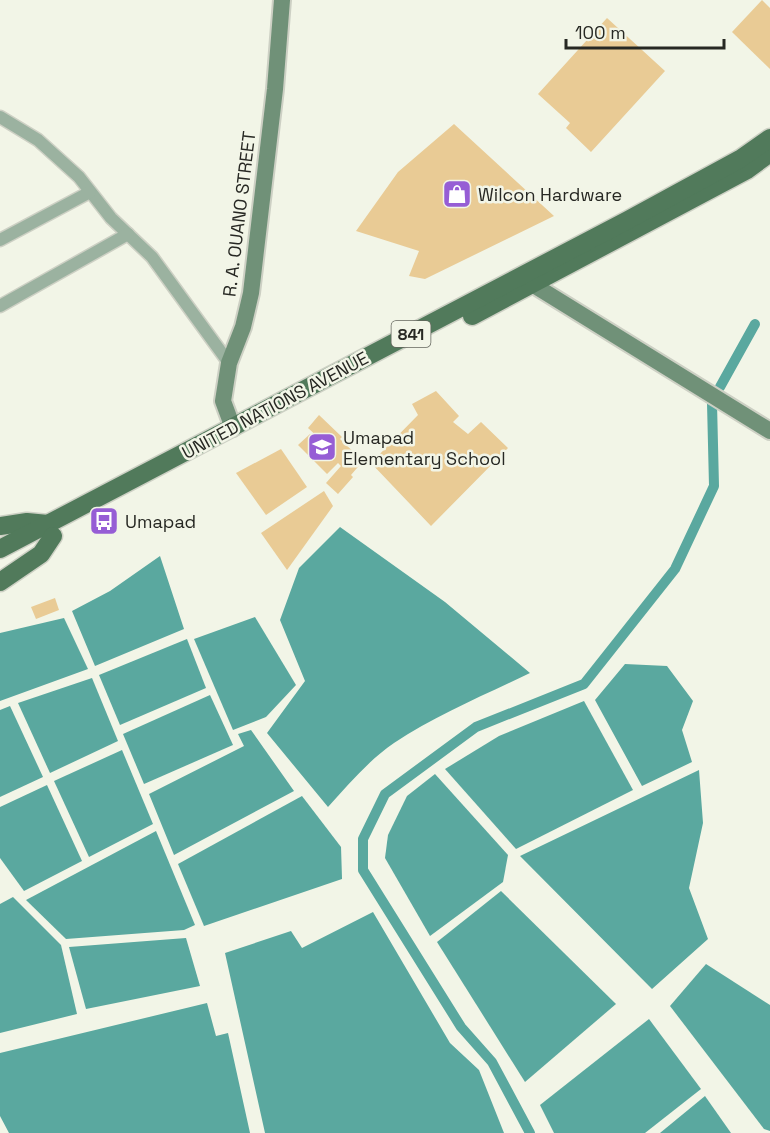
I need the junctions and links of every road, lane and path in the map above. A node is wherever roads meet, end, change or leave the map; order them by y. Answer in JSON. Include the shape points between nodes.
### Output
{"nodes":[{"id":1,"x":282,"y":0,"type":"edge"},
{"id":2,"x":0,"y":117,"type":"edge"},
{"id":3,"x":770,"y":138,"type":"edge"},
{"id":4,"x":770,"y":153,"type":"edge"},
{"id":5,"x":90,"y":192,"type":"junction"},
{"id":6,"x":128,"y":234,"type":"junction"},
{"id":7,"x":0,"y":240,"type":"edge"},
{"id":8,"x":532,"y":284,"type":"junction"},
{"id":9,"x":0,"y":306,"type":"edge"},
{"id":10,"x":229,"y":363,"type":"junction"},
{"id":11,"x":233,"y":428,"type":"junction"},
{"id":12,"x":770,"y":431,"type":"edge"},
{"id":13,"x":0,"y":526,"type":"edge"},
{"id":14,"x":51,"y":530,"type":"junction"},
{"id":15,"x":0,"y":549,"type":"edge"},
{"id":16,"x":0,"y":563,"type":"edge"},
{"id":17,"x":0,"y":582,"type":"edge"}],
"edges":[{"from":1,"to":10,"type":"street","name":"R. A. OUANO STREET","via":[[251,293]]},
{"from":2,"to":5,"type":"street","via":[[38,140]]},
{"from":3,"to":11,"type":"main road","name":"UNITED NATIONS AVENUE","number":"841","via":[[740,159],[628,220]]},
{"from":4,"to":8,"type":"main road","name":"UNITED NATIONS AVENUE","number":"841","via":[[747,170]]},
{"from":5,"to":6,"type":"street"},
{"from":5,"to":7,"type":"street"},
{"from":6,"to":9,"type":"street"},
{"from":6,"to":10,"type":"street","via":[[152,256]]},
{"from":8,"to":12,"type":"street"},
{"from":8,"to":14,"type":"main road","name":"UNITED NATIONS AVENUE","number":"841"},
{"from":10,"to":11,"type":"street","name":"R. A. OUANO STREET","via":[[223,401]]},
{"from":11,"to":14,"type":"main road","name":"UNITED NATIONS AVENUE","number":"841"},
{"from":13,"to":14,"type":"main road","via":[[27,522]]},
{"from":14,"to":15,"type":"main road","name":"UNITED NATIONS AVENUE","number":"841"},
{"from":14,"to":16,"type":"main road","name":"UNITED NATIONS AVENUE","number":"841"},
{"from":14,"to":17,"type":"main road","via":[[41,554]]}]}
